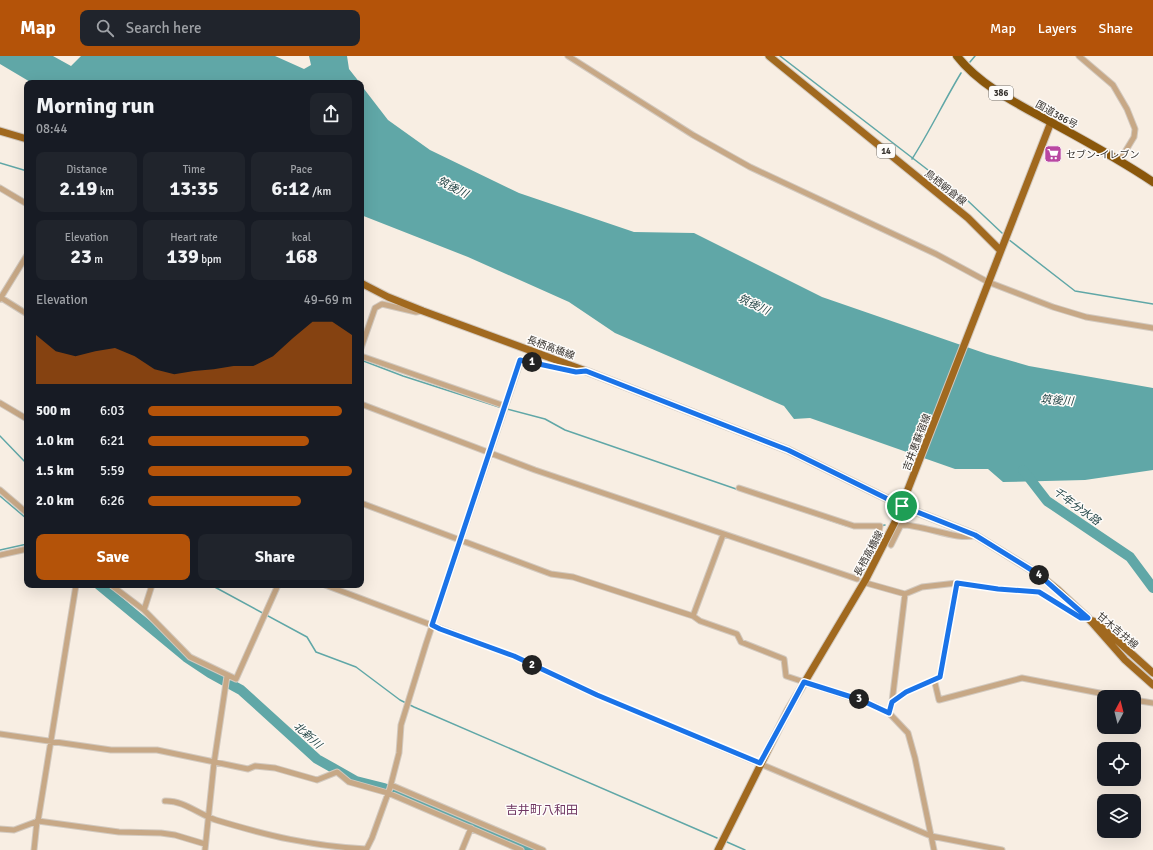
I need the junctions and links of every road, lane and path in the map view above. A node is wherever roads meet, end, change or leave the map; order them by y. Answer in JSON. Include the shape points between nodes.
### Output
{"nodes":[{"id":1,"x":568,"y":56,"type":"edge"},
{"id":2,"x":769,"y":56,"type":"edge"},
{"id":3,"x":957,"y":56,"type":"edge"},
{"id":4,"x":1079,"y":56,"type":"edge"},
{"id":5,"x":1051,"y":122,"type":"junction"},
{"id":6,"x":0,"y":131,"type":"edge"},
{"id":7,"x":24,"y":138,"type":"edge"},
{"id":8,"x":1120,"y":160,"type":"junction"},
{"id":9,"x":1153,"y":182,"type":"edge"},
{"id":10,"x":0,"y":188,"type":"edge"},
{"id":11,"x":24,"y":202,"type":"edge"},
{"id":12,"x":1000,"y":250,"type":"junction"},
{"id":13,"x":24,"y":260,"type":"edge"},
{"id":14,"x":988,"y":282,"type":"junction"},
{"id":15,"x":364,"y":285,"type":"edge"},
{"id":16,"x":0,"y":298,"type":"edge"},
{"id":17,"x":424,"y":311,"type":"junction"},
{"id":18,"x":24,"y":312,"type":"edge"},
{"id":19,"x":1153,"y":328,"type":"edge"},
{"id":20,"x":364,"y":339,"type":"edge"},
{"id":21,"x":364,"y":357,"type":"edge"},
{"id":22,"x":586,"y":371,"type":"junction"},
{"id":23,"x":0,"y":403,"type":"edge"},
{"id":24,"x":364,"y":405,"type":"edge"},
{"id":25,"x":505,"y":406,"type":"junction"},
{"id":26,"x":24,"y":417,"type":"edge"},
{"id":27,"x":490,"y":454,"type":"junction"},
{"id":28,"x":739,"y":488,"type":"dead end"},
{"id":29,"x":0,"y":490,"type":"edge"},
{"id":30,"x":903,"y":502,"type":"junction"},
{"id":31,"x":364,"y":503,"type":"edge"},
{"id":32,"x":24,"y":510,"type":"edge"},
{"id":33,"x":723,"y":535,"type":"junction"},
{"id":34,"x":975,"y":535,"type":"junction"},
{"id":35,"x":878,"y":537,"type":"dead end"},
{"id":36,"x":461,"y":539,"type":"junction"},
{"id":37,"x":891,"y":545,"type":"dead end"},
{"id":38,"x":24,"y":550,"type":"edge"},
{"id":39,"x":0,"y":555,"type":"edge"},
{"id":40,"x":857,"y":580,"type":"dead end"},
{"id":41,"x":866,"y":583,"type":"dead end"},
{"id":42,"x":957,"y":583,"type":"junction"},
{"id":43,"x":76,"y":588,"type":"edge"},
{"id":44,"x":115,"y":588,"type":"edge"},
{"id":45,"x":151,"y":588,"type":"edge"},
{"id":46,"x":277,"y":588,"type":"edge"},
{"id":47,"x":333,"y":588,"type":"edge"},
{"id":48,"x":905,"y":594,"type":"junction"},
{"id":49,"x":144,"y":610,"type":"junction"},
{"id":50,"x":693,"y":616,"type":"junction"},
{"id":51,"x":1088,"y":618,"type":"junction"},
{"id":52,"x":432,"y":625,"type":"junction"},
{"id":53,"x":1153,"y":673,"type":"edge"},
{"id":54,"x":227,"y":677,"type":"junction"},
{"id":55,"x":934,"y":680,"type":"junction"},
{"id":56,"x":804,"y":682,"type":"junction"},
{"id":57,"x":1153,"y":685,"type":"edge"},
{"id":58,"x":1097,"y":693,"type":"edge"},
{"id":59,"x":1141,"y":701,"type":"edge"},
{"id":60,"x":892,"y":702,"type":"junction"},
{"id":61,"x":1153,"y":704,"type":"edge"},
{"id":62,"x":889,"y":713,"type":"junction"},
{"id":63,"x":0,"y":734,"type":"edge"},
{"id":64,"x":51,"y":742,"type":"junction"},
{"id":65,"x":214,"y":762,"type":"junction"},
{"id":66,"x":760,"y":763,"type":"junction"},
{"id":67,"x":389,"y":789,"type":"junction"},
{"id":68,"x":165,"y":800,"type":"dead end"},
{"id":69,"x":208,"y":818,"type":"junction"},
{"id":70,"x":38,"y":821,"type":"junction"},
{"id":71,"x":472,"y":828,"type":"junction"},
{"id":72,"x":0,"y":829,"type":"edge"},
{"id":73,"x":930,"y":836,"type":"junction"},
{"id":74,"x":205,"y":844,"type":"junction"},
{"id":75,"x":366,"y":849,"type":"edge"},
{"id":76,"x":34,"y":850,"type":"edge"},
{"id":77,"x":205,"y":850,"type":"edge"},
{"id":78,"x":462,"y":850,"type":"edge"},
{"id":79,"x":521,"y":850,"type":"edge"},
{"id":80,"x":543,"y":850,"type":"edge"},
{"id":81,"x":718,"y":850,"type":"edge"},
{"id":82,"x":934,"y":850,"type":"edge"},
{"id":83,"x":1002,"y":850,"type":"edge"}],
"edges":[{"from":1,"to":14,"type":"street","via":[[693,135],[750,167],[936,254]]},
{"from":2,"to":12,"type":"main road","name":"鳥栖朝倉線","number":"14","via":[[968,218]]},
{"from":3,"to":5,"type":"highway","name":"国道386号","number":"386","via":[[990,86]]},
{"from":4,"to":8,"type":"street","via":[[1113,85],[1135,128],[1134,137]]},
{"from":5,"to":8,"type":"highway","name":"国道386号","number":"386"},
{"from":5,"to":12,"type":"main road"},
{"from":6,"to":7,"type":"main road"},
{"from":8,"to":9,"type":"highway","name":"国道386号","number":"386"},
{"from":10,"to":11,"type":"street"},
{"from":12,"to":14,"type":"main road","name":"吉井恵蘇宿線"},
{"from":13,"to":16,"type":"street"},
{"from":14,"to":19,"type":"street","via":[[1086,317]]},
{"from":14,"to":30,"type":"main road","name":"吉井恵蘇宿線"},
{"from":15,"to":17,"type":"main road","name":"長栖高橋線"},
{"from":16,"to":18,"type":"street"},
{"from":17,"to":20,"type":"street","via":[[416,312],[382,304],[375,308]]},
{"from":17,"to":22,"type":"main road","name":"長栖高橋線"},
{"from":21,"to":25,"type":"street"},
{"from":22,"to":25,"type":"street","via":[[576,372],[520,360]]},
{"from":22,"to":30,"type":"main road","name":"長栖高橋線","via":[[788,450]]},
{"from":23,"to":26,"type":"street"},
{"from":24,"to":27,"type":"street"},
{"from":25,"to":27,"type":"street"},
{"from":27,"to":33,"type":"street"},
{"from":27,"to":36,"type":"street"},
{"from":28,"to":35,"type":"street","via":[[854,526],[880,526]]},
{"from":29,"to":32,"type":"street"},
{"from":30,"to":34,"type":"main road"},
{"from":30,"to":56,"type":"main road","name":"長栖高橋線","via":[[888,538],[866,579]]},
{"from":31,"to":36,"type":"street"},
{"from":33,"to":40,"type":"street"},
{"from":33,"to":50,"type":"street"},
{"from":34,"to":37,"type":"street","via":[[969,538],[901,525]]},
{"from":34,"to":51,"type":"main road","via":[[1038,574]]},
{"from":36,"to":50,"type":"street","via":[[551,574],[573,577]]},
{"from":36,"to":52,"type":"street"},
{"from":38,"to":39,"type":"street"},
{"from":41,"to":48,"type":"street"},
{"from":42,"to":48,"type":"street","via":[[922,587]]},
{"from":42,"to":51,"type":"street","via":[[1039,592],[1081,618]]},
{"from":42,"to":55,"type":"street","via":[[940,677]]},
{"from":43,"to":64,"type":"street"},
{"from":44,"to":49,"type":"street"},
{"from":45,"to":49,"type":"street"},
{"from":46,"to":54,"type":"street","via":[[236,679]]},
{"from":47,"to":52,"type":"street"},
{"from":48,"to":60,"type":"street"},
{"from":49,"to":54,"type":"street","via":[[190,657]]},
{"from":50,"to":56,"type":"street","via":[[737,634],[741,642],[784,659],[786,676]]},
{"from":51,"to":53,"type":"main road","name":"甘木吉井線","via":[[1102,627]]},
{"from":51,"to":57,"type":"main road","via":[[1125,660]]},
{"from":52,"to":66,"type":"street","via":[[514,656],[597,695]]},
{"from":52,"to":67,"type":"street","via":[[401,725],[400,753]]},
{"from":54,"to":65,"type":"street"},
{"from":55,"to":58,"type":"street","via":[[939,700],[1022,678]]},
{"from":55,"to":60,"type":"street","via":[[906,692]]},
{"from":56,"to":62,"type":"street","via":[[861,700]]},
{"from":56,"to":66,"type":"main road","name":"長栖高橋線"},
{"from":59,"to":61,"type":"street"},
{"from":60,"to":62,"type":"street"},
{"from":62,"to":73,"type":"street","via":[[908,733]]},
{"from":63,"to":64,"type":"street"},
{"from":64,"to":65,"type":"street","via":[[111,750],[157,750]]},
{"from":64,"to":70,"type":"street"},
{"from":65,"to":67,"type":"street","via":[[248,769],[255,766],[275,768],[317,780],[337,772],[349,782]]},
{"from":65,"to":69,"type":"street"},
{"from":66,"to":73,"type":"street"},
{"from":66,"to":81,"type":"main road","name":"長栖高橋線"},
{"from":67,"to":71,"type":"street"},
{"from":67,"to":75,"type":"street"},
{"from":67,"to":80,"type":"street"},
{"from":68,"to":69,"type":"street","via":[[173,800]]},
{"from":69,"to":74,"type":"street"},
{"from":69,"to":75,"type":"street","via":[[276,838],[328,847]]},
{"from":70,"to":72,"type":"street","via":[[14,830]]},
{"from":70,"to":74,"type":"street","via":[[119,832],[161,833]]},
{"from":70,"to":76,"type":"street"},
{"from":71,"to":78,"type":"street"},
{"from":71,"to":79,"type":"street"},
{"from":73,"to":82,"type":"street"},
{"from":73,"to":83,"type":"street"},
{"from":74,"to":77,"type":"street"}]}
